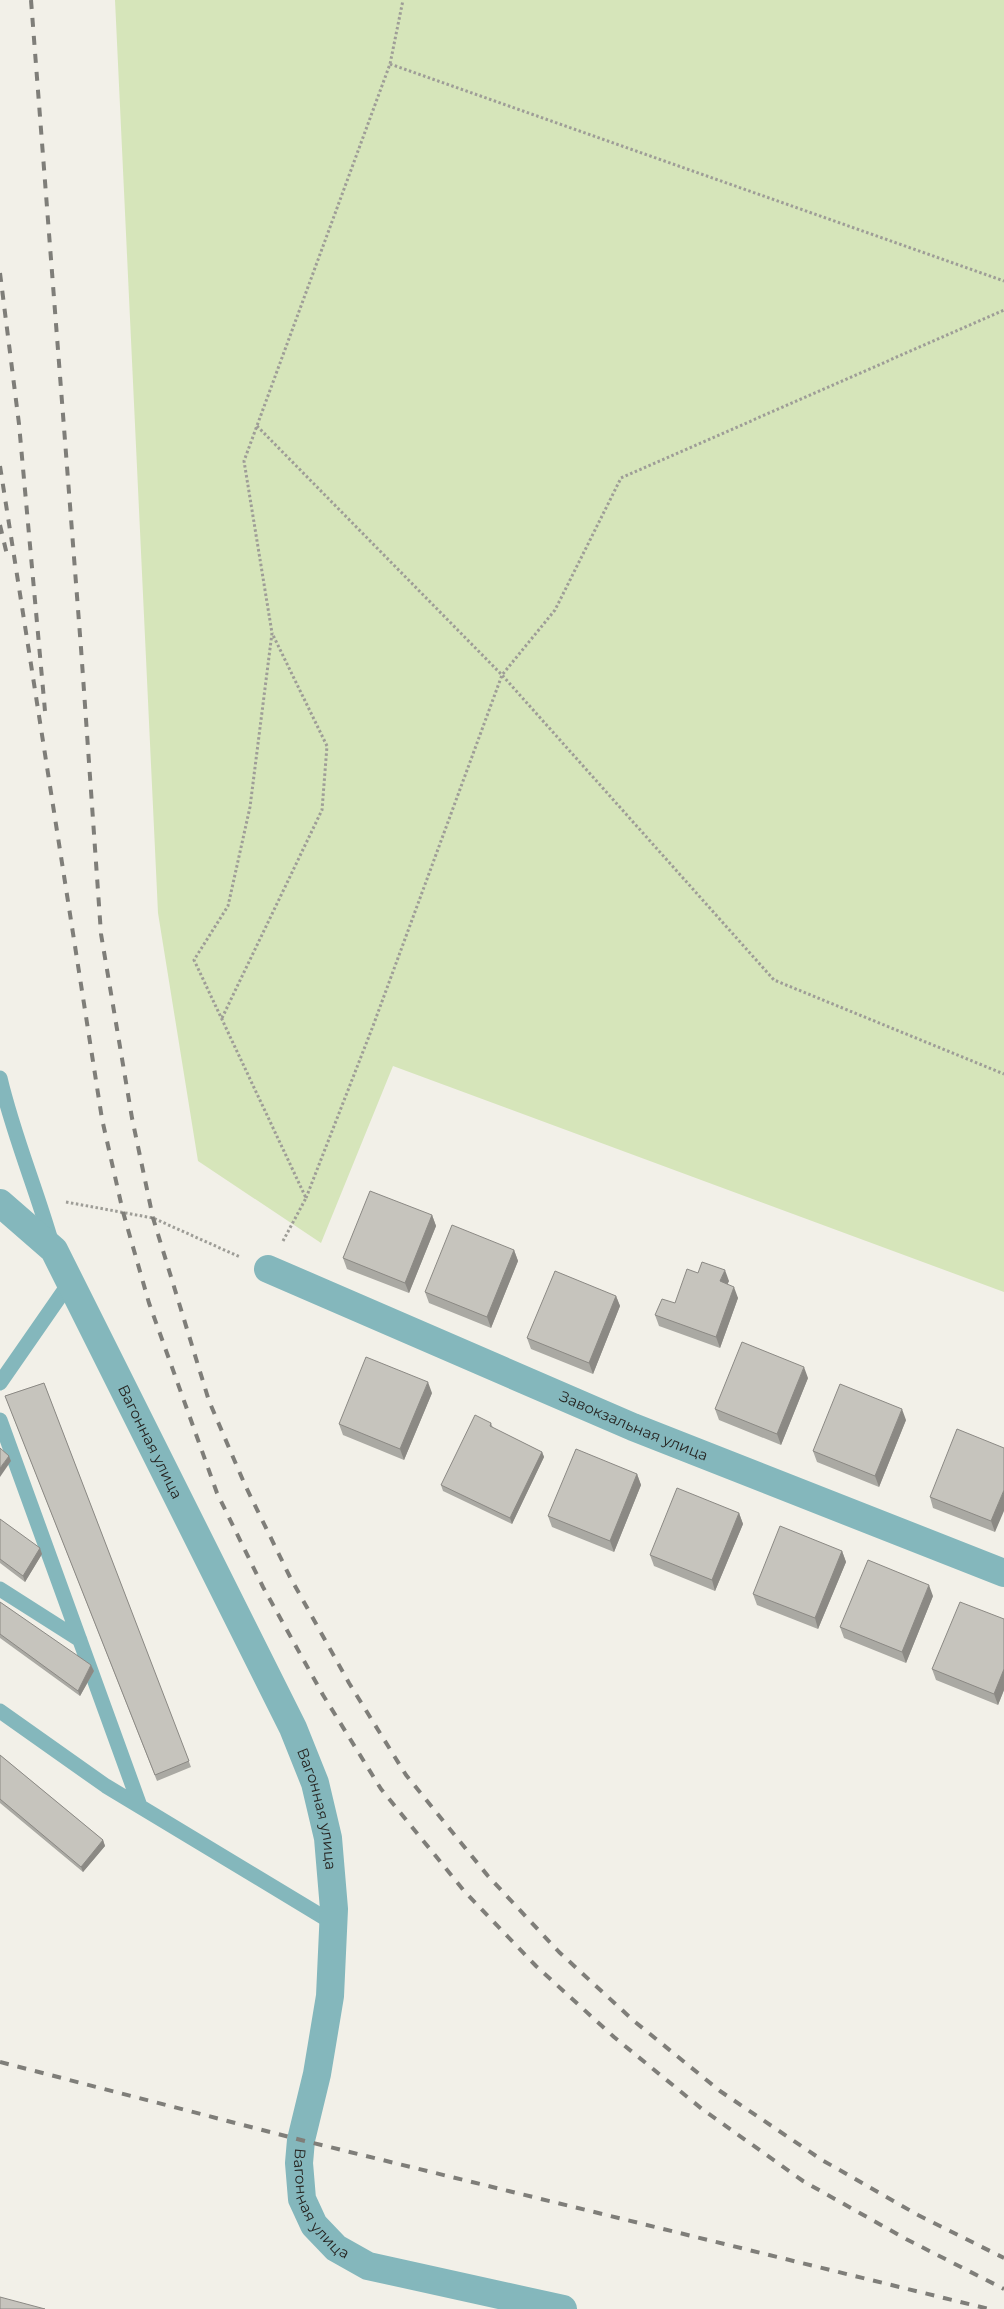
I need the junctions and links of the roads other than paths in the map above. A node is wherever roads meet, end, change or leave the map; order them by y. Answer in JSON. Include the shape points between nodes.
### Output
{"nodes":[{"id":1,"x":0,"y":1078,"type":"edge"},
{"id":2,"x":0,"y":1203,"type":"edge"},
{"id":3,"x":54,"y":1250,"type":"junction"},
{"id":4,"x":268,"y":1269,"type":"road end"},
{"id":5,"x":70,"y":1282,"type":"junction"},
{"id":6,"x":0,"y":1383,"type":"edge"},
{"id":7,"x":0,"y":1420,"type":"edge"},
{"id":8,"x":1004,"y":1573,"type":"edge"},
{"id":9,"x":0,"y":1589,"type":"edge"},
{"id":10,"x":80,"y":1640,"type":"junction"},
{"id":11,"x":0,"y":1711,"type":"edge"},
{"id":12,"x":140,"y":1806,"type":"junction"},
{"id":13,"x":333,"y":1923,"type":"junction"},
{"id":14,"x":563,"y":2309,"type":"edge"}],
"edges":[{"from":1,"to":3,"type":"lane"},
{"from":2,"to":3,"type":"street","name":"Вагонная улица"},
{"from":3,"to":5,"type":"street","name":"Вагонная улица"},
{"from":4,"to":8,"type":"street","name":"Завокзальная улица","via":[[633,1427]]},
{"from":5,"to":6,"type":"lane"},
{"from":5,"to":13,"type":"street","name":"Вагонная улица","via":[[293,1728],[315,1784],[328,1838]]},
{"from":7,"to":10,"type":"lane"},
{"from":9,"to":10,"type":"lane"},
{"from":10,"to":12,"type":"lane"},
{"from":11,"to":12,"type":"lane","via":[[106,1786]]},
{"from":12,"to":13,"type":"lane"},
{"from":13,"to":14,"type":"street","name":"Вагонная улица","via":[[330,1996],[299,2163],[302,2199],[314,2225],[336,2248],[368,2266]]}]}
